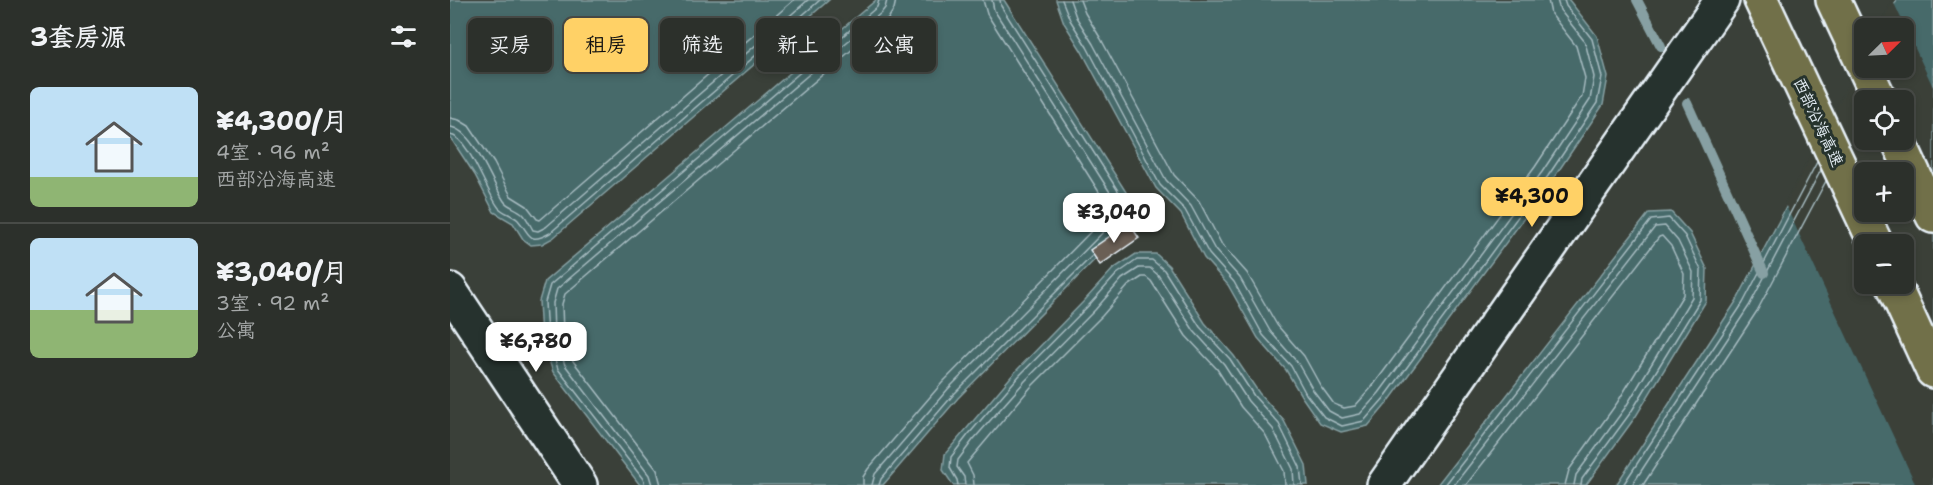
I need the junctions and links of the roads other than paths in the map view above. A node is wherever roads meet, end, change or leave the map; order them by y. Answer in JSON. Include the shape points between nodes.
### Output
{"nodes":[{"id":1,"x":1722,"y":0,"type":"edge"},
{"id":2,"x":1737,"y":0,"type":"edge"},
{"id":3,"x":1761,"y":0,"type":"edge"},
{"id":4,"x":1833,"y":0,"type":"edge"},
{"id":5,"x":1875,"y":90,"type":"edge"},
{"id":6,"x":1903,"y":150,"type":"edge"},
{"id":7,"x":1843,"y":171,"type":"junction"},
{"id":8,"x":1933,"y":216,"type":"edge"},
{"id":9,"x":1871,"y":234,"type":"edge"},
{"id":10,"x":450,"y":290,"type":"edge"},
{"id":11,"x":1898,"y":294,"type":"edge"},
{"id":12,"x":1933,"y":371,"type":"edge"},
{"id":13,"x":580,"y":485,"type":"edge"},
{"id":14,"x":1384,"y":485,"type":"edge"}],
"edges":[{"from":1,"to":14,"type":"street"},
{"from":2,"to":7,"type":"highway"},
{"from":3,"to":7,"type":"highway","name":"西部沿海高速"},
{"from":4,"to":5,"type":"highway"},
{"from":6,"to":8,"type":"highway"},
{"from":7,"to":9,"type":"highway","name":"西部沿海高速"},
{"from":10,"to":13,"type":"street"},
{"from":11,"to":12,"type":"highway"}]}
